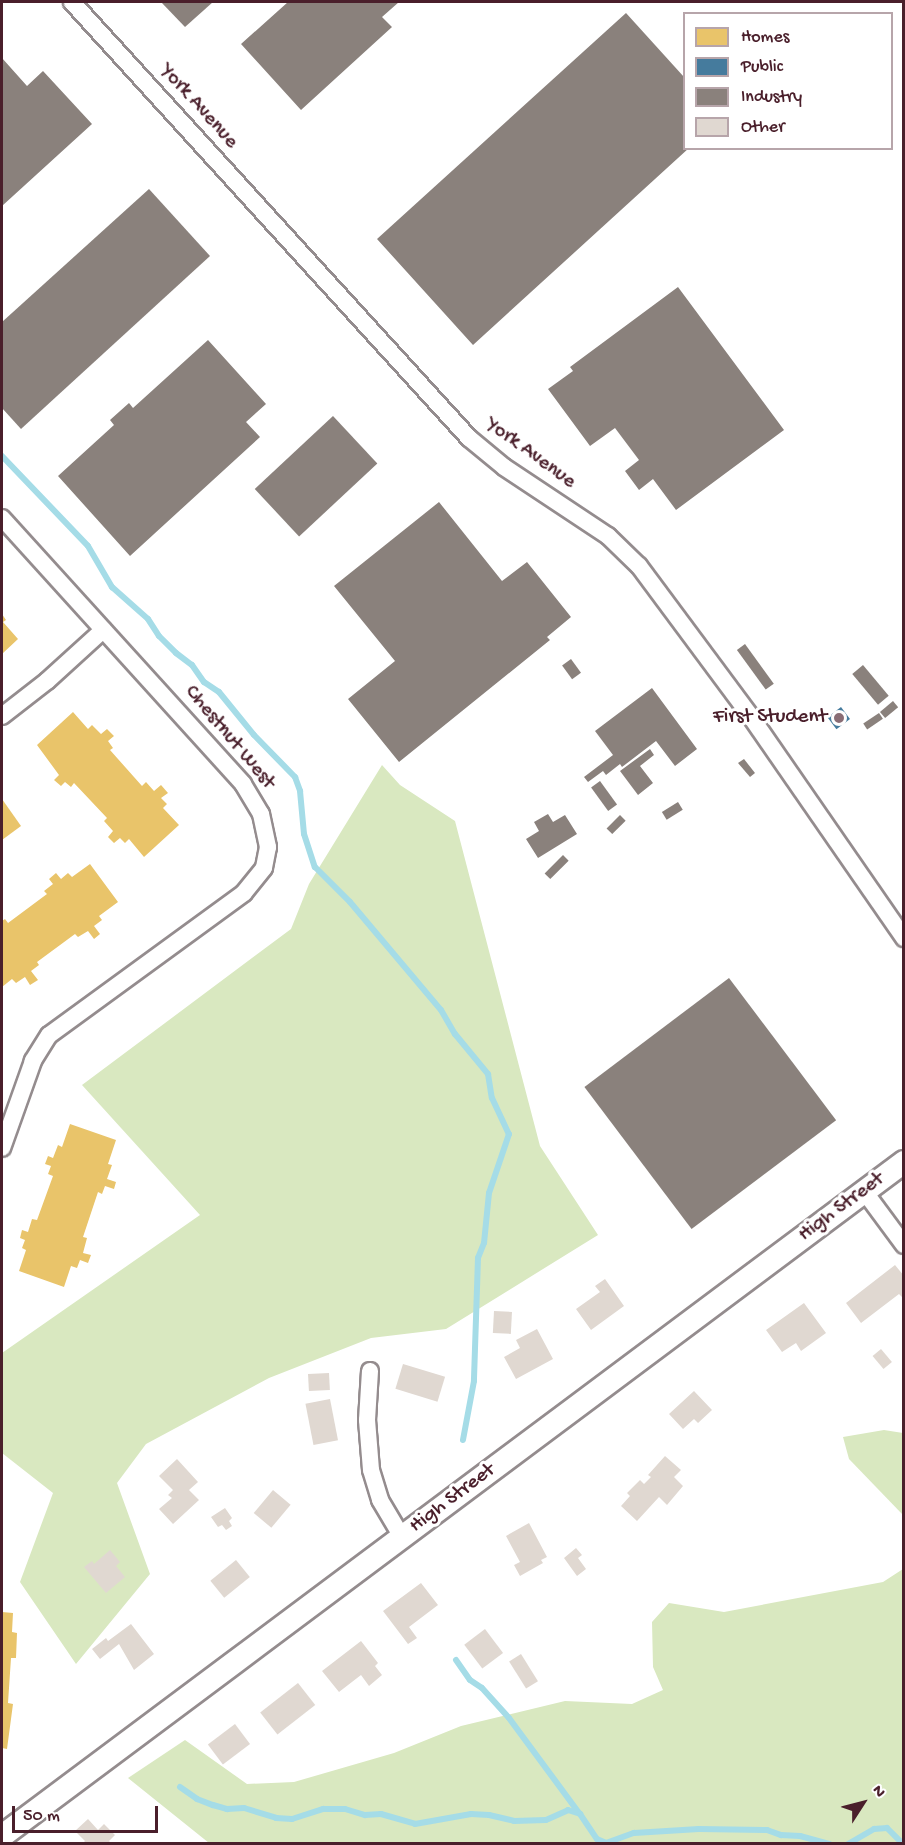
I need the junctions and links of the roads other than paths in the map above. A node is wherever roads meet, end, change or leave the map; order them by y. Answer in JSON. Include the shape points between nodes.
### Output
{"nodes":[{"id":1,"x":72,"y":2,"type":"edge"},
{"id":2,"x":2,"y":518,"type":"edge"},
{"id":3,"x":103,"y":630,"type":"junction"},
{"id":4,"x":2,"y":716,"type":"edge"},
{"id":5,"x":903,"y":938,"type":"edge"},
{"id":6,"x":2,"y":1148,"type":"edge"},
{"id":7,"x":903,"y":1162,"type":"edge"},
{"id":8,"x":864,"y":1191,"type":"junction"},
{"id":9,"x":903,"y":1245,"type":"edge"},
{"id":10,"x":370,"y":1371,"type":"dead end"},
{"id":11,"x":402,"y":1537,"type":"junction"},
{"id":12,"x":2,"y":1836,"type":"edge"}],
"edges":[{"from":1,"to":5,"type":"street","name":"York Avenue","via":[[469,438],[504,467],[608,537],[639,566],[751,717]]},
{"from":2,"to":3,"type":"street","name":"Chestnut West"},
{"from":3,"to":4,"type":"street","via":[[42,686]]},
{"from":3,"to":6,"type":"street","name":"Chestnut West","via":[[250,793],[264,824],[267,859],[259,877],[244,893],[49,1035],[33,1060]]},
{"from":7,"to":8,"type":"main road","name":"High Street"},
{"from":8,"to":9,"type":"street"},
{"from":8,"to":11,"type":"main road","name":"High Street"},
{"from":10,"to":11,"type":"street","via":[[367,1420],[371,1470],[380,1500]]},
{"from":11,"to":12,"type":"main road","name":"High Street"}]}
